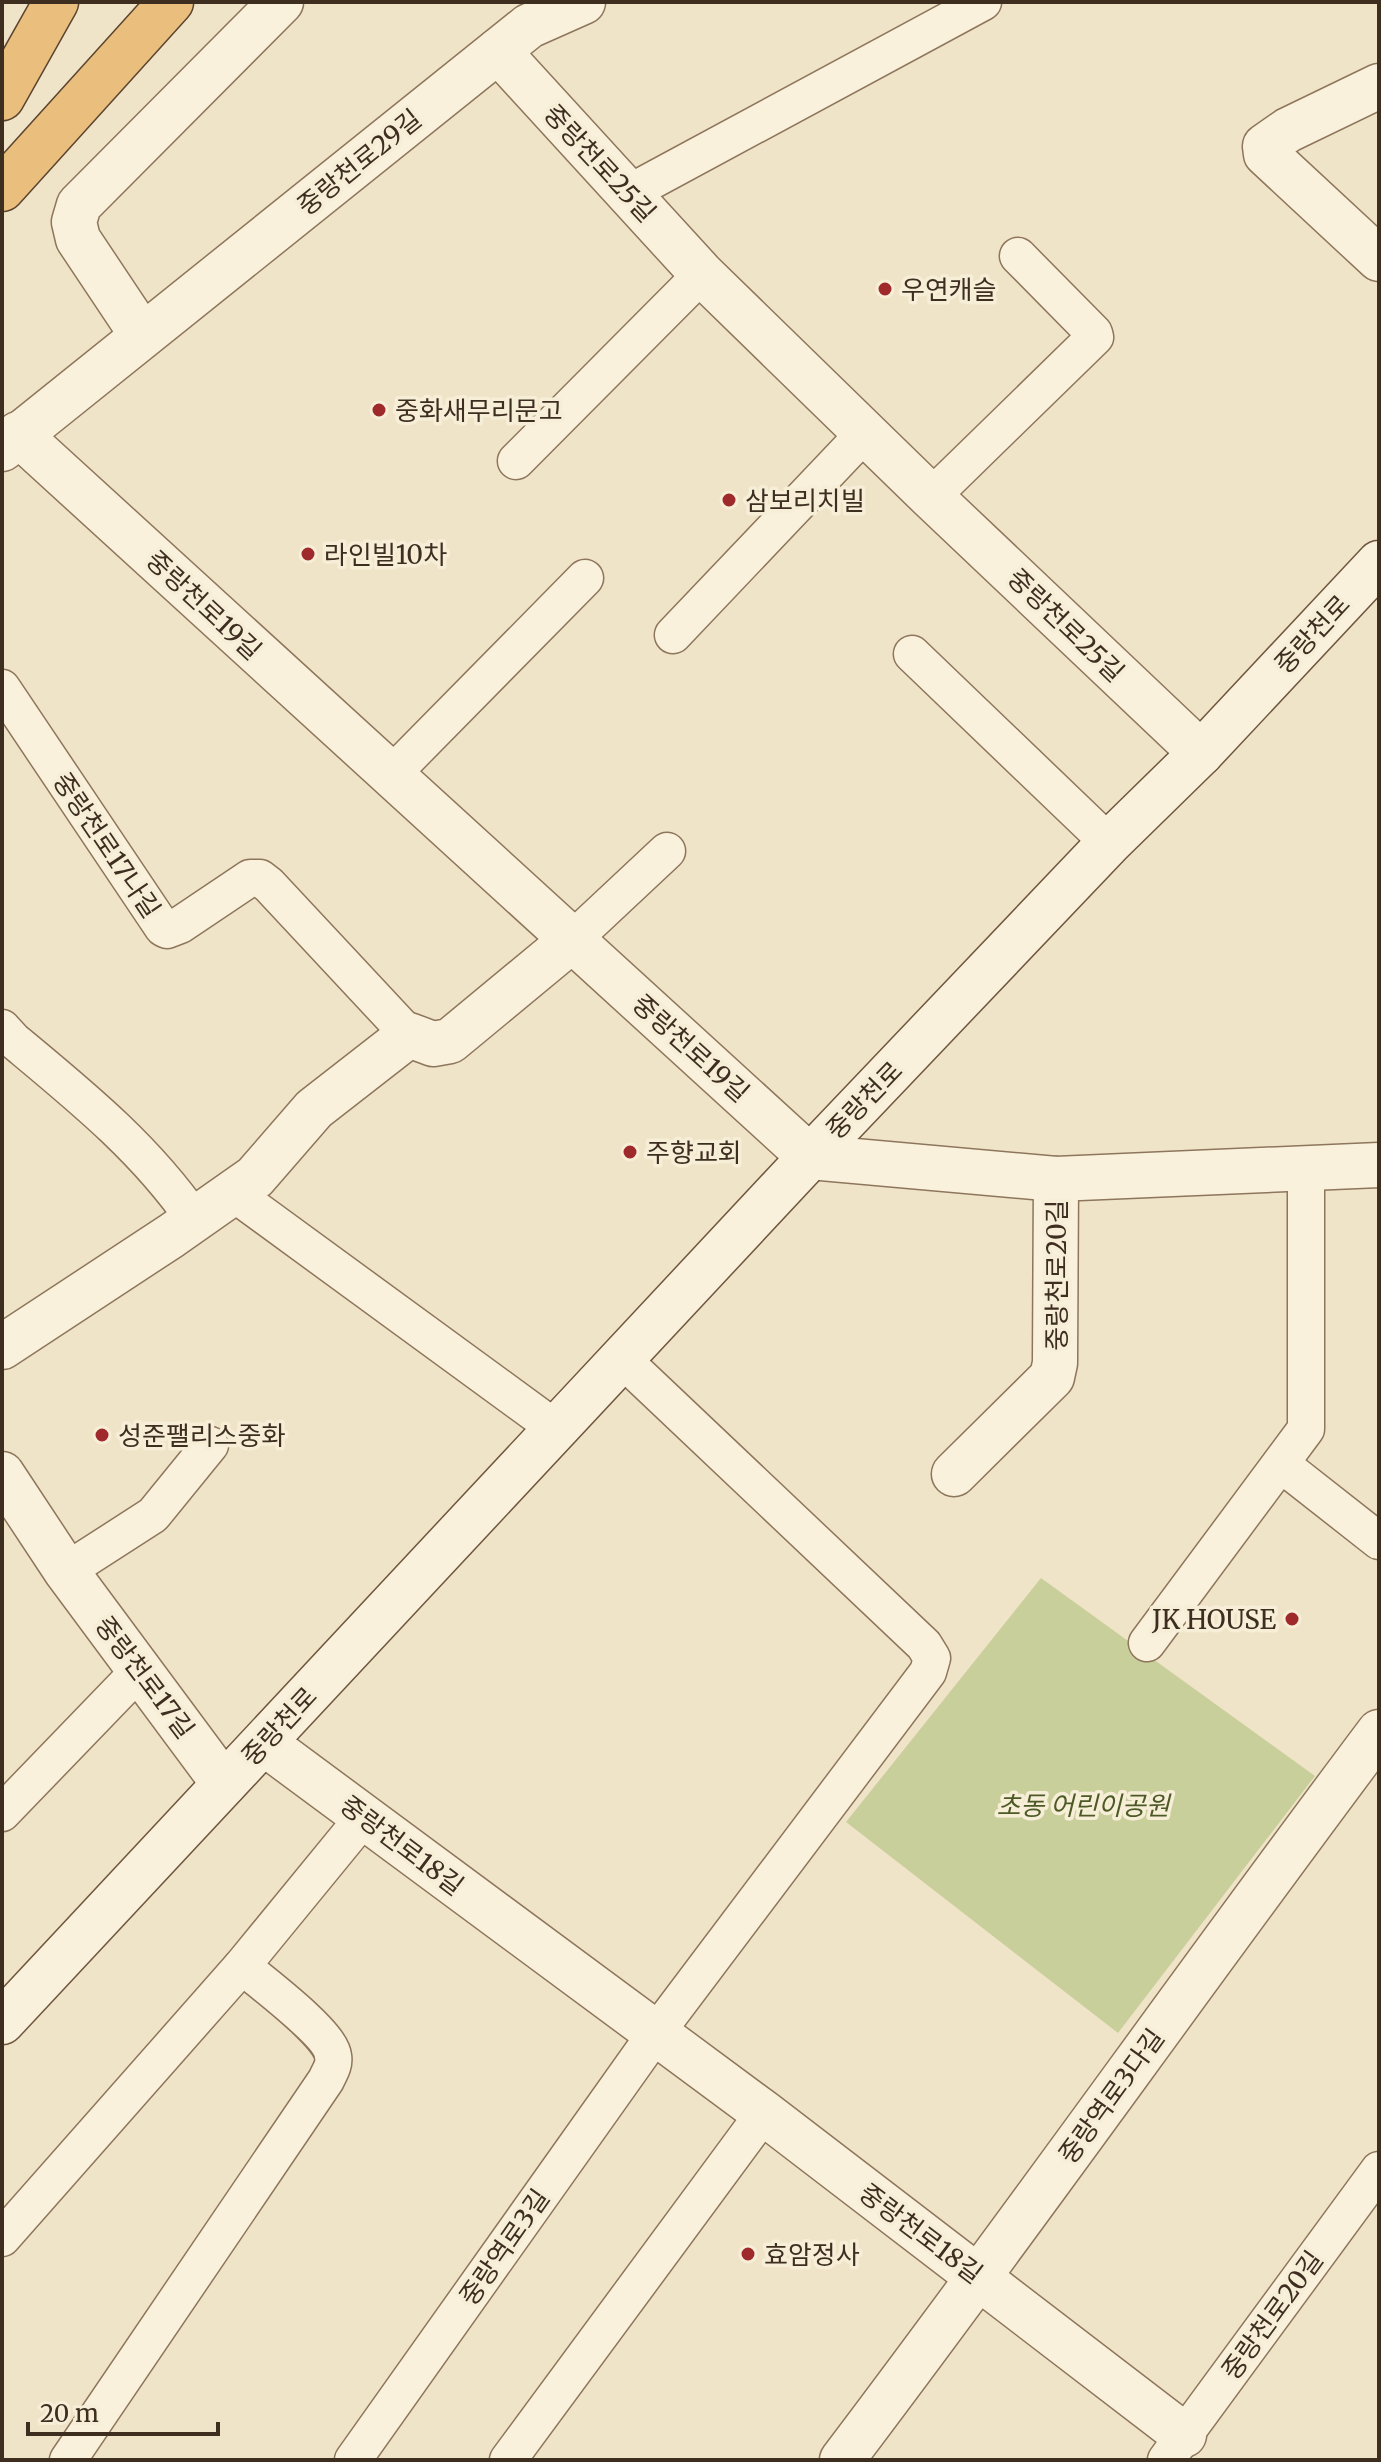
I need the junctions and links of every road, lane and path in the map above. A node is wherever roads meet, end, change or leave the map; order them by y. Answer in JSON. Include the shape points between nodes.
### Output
{"nodes":[{"id":1,"x":56,"y":2,"type":"edge"},
{"id":2,"x":171,"y":2,"type":"edge"},
{"id":3,"x":281,"y":2,"type":"edge"},
{"id":4,"x":583,"y":2,"type":"edge"},
{"id":5,"x":983,"y":2,"type":"edge"},
{"id":6,"x":498,"y":51,"type":"junction"},
{"id":7,"x":1379,"y":86,"type":"edge"},
{"id":8,"x":2,"y":98,"type":"edge"},
{"id":9,"x":2,"y":189,"type":"edge"},
{"id":10,"x":629,"y":193,"type":"junction"},
{"id":11,"x":1018,"y":256,"type":"dead end"},
{"id":12,"x":1379,"y":259,"type":"edge"},
{"id":13,"x":702,"y":274,"type":"junction"},
{"id":14,"x":142,"y":335,"type":"junction"},
{"id":15,"x":865,"y":433,"type":"junction"},
{"id":16,"x":10,"y":441,"type":"edge"},
{"id":17,"x":516,"y":461,"type":"dead end"},
{"id":18,"x":931,"y":497,"type":"junction"},
{"id":19,"x":1379,"y":563,"type":"edge"},
{"id":20,"x":585,"y":578,"type":"dead end"},
{"id":21,"x":673,"y":635,"type":"dead end"},
{"id":22,"x":912,"y":654,"type":"dead end"},
{"id":23,"x":2,"y":688,"type":"edge"},
{"id":24,"x":1201,"y":753,"type":"junction"},
{"id":25,"x":390,"y":776,"type":"junction"},
{"id":26,"x":1109,"y":843,"type":"junction"},
{"id":27,"x":667,"y":851,"type":"dead end"},
{"id":28,"x":572,"y":940,"type":"junction"},
{"id":29,"x":2,"y":1028,"type":"edge"},
{"id":30,"x":409,"y":1035,"type":"junction"},
{"id":31,"x":810,"y":1157,"type":"junction"},
{"id":32,"x":1379,"y":1165,"type":"edge"},
{"id":33,"x":1306,"y":1167,"type":"junction"},
{"id":34,"x":1056,"y":1179,"type":"junction"},
{"id":35,"x":232,"y":1192,"type":"junction"},
{"id":36,"x":194,"y":1219,"type":"junction"},
{"id":37,"x":2,"y":1347,"type":"edge"},
{"id":38,"x":621,"y":1358,"type":"junction"},
{"id":39,"x":555,"y":1428,"type":"junction"},
{"id":40,"x":210,"y":1445,"type":"dead end"},
{"id":41,"x":1281,"y":1464,"type":"junction"},
{"id":42,"x":2,"y":1474,"type":"edge"},
{"id":43,"x":954,"y":1474,"type":"dead end"},
{"id":44,"x":1379,"y":1541,"type":"edge"},
{"id":45,"x":66,"y":1571,"type":"junction"},
{"id":46,"x":1147,"y":1643,"type":"dead end"},
{"id":47,"x":140,"y":1670,"type":"junction"},
{"id":48,"x":1379,"y":1732,"type":"edge"},
{"id":49,"x":264,"y":1743,"type":"junction"},
{"id":50,"x":224,"y":1784,"type":"junction"},
{"id":51,"x":2,"y":1813,"type":"edge"},
{"id":52,"x":364,"y":1817,"type":"junction"},
{"id":53,"x":242,"y":1966,"type":"junction"},
{"id":54,"x":2,"y":2022,"type":"edge"},
{"id":55,"x":656,"y":2033,"type":"junction"},
{"id":56,"x":764,"y":2113,"type":"junction"},
{"id":57,"x":1379,"y":2170,"type":"edge"},
{"id":58,"x":2,"y":2238,"type":"edge"},
{"id":59,"x":981,"y":2277,"type":"junction"},
{"id":60,"x":1175,"y":2448,"type":"edge"},
{"id":61,"x":68,"y":2460,"type":"edge"},
{"id":62,"x":353,"y":2460,"type":"edge"},
{"id":63,"x":508,"y":2460,"type":"edge"},
{"id":64,"x":842,"y":2460,"type":"edge"}],
"edges":[{"from":1,"to":8,"type":"highway"},
{"from":2,"to":9,"type":"highway"},
{"from":3,"to":14,"type":"street","via":[[79,205],[74,222],[78,239]]},
{"from":4,"to":6,"type":"street","name":"중랑천로29길","via":[[529,26]]},
{"from":5,"to":10,"type":"lane"},
{"from":6,"to":10,"type":"street","name":"중랑천로25길"},
{"from":6,"to":14,"type":"street","name":"중랑천로29길"},
{"from":7,"to":12,"type":"street","via":[[1265,146],[1266,154]]},
{"from":10,"to":13,"type":"street","name":"중랑천로25길"},
{"from":11,"to":18,"type":"lane","via":[[1095,337]]},
{"from":13,"to":15,"type":"street","name":"중랑천로25길"},
{"from":13,"to":17,"type":"lane"},
{"from":14,"to":16,"type":"street","name":"중랑천로29길"},
{"from":15,"to":18,"type":"street","name":"중랑천로25길"},
{"from":15,"to":21,"type":"lane"},
{"from":16,"to":25,"type":"street","name":"중랑천로19길"},
{"from":18,"to":24,"type":"street","name":"중랑천로25길"},
{"from":19,"to":24,"type":"street","name":"중랑천로"},
{"from":20,"to":25,"type":"lane"},
{"from":22,"to":26,"type":"lane"},
{"from":23,"to":30,"type":"lane","name":"중랑천로17나길","via":[[163,928],[180,925],[250,878],[260,878]]},
{"from":24,"to":26,"type":"street","name":"중랑천로"},
{"from":25,"to":28,"type":"street","name":"중랑천로19길"},
{"from":26,"to":31,"type":"street","name":"중랑천로"},
{"from":27,"to":28,"type":"lane"},
{"from":28,"to":30,"type":"street","via":[[450,1041],[433,1044]]},
{"from":28,"to":31,"type":"street","name":"중랑천로19길"},
{"from":29,"to":36,"type":"lane","via":[[129,1140]]},
{"from":30,"to":35,"type":"street","via":[[314,1109],[255,1177]]},
{"from":31,"to":34,"type":"street","name":"중랑천로20길"},
{"from":31,"to":38,"type":"street","name":"중랑천로"},
{"from":32,"to":33,"type":"street","name":"중랑천로20길"},
{"from":33,"to":34,"type":"street","name":"중랑천로20길"},
{"from":33,"to":41,"type":"lane","via":[[1308,1421]]},
{"from":34,"to":43,"type":"street","name":"중랑천로20길","via":[[1052,1377]]},
{"from":35,"to":36,"type":"street"},
{"from":35,"to":39,"type":"lane"},
{"from":36,"to":37,"type":"street"},
{"from":38,"to":39,"type":"street","name":"중랑천로"},
{"from":38,"to":55,"type":"lane","via":[[932,1658],[928,1672]]},
{"from":39,"to":49,"type":"street","name":"중랑천로"},
{"from":40,"to":45,"type":"lane","via":[[153,1515]]},
{"from":41,"to":44,"type":"lane"},
{"from":41,"to":46,"type":"lane"},
{"from":42,"to":45,"type":"street","name":"중랑천로17길"},
{"from":45,"to":47,"type":"street","name":"중랑천로17길"},
{"from":47,"to":50,"type":"street","name":"중랑천로17길"},
{"from":47,"to":51,"type":"lane"},
{"from":48,"to":59,"type":"street","name":"중랑역로3다길"},
{"from":49,"to":50,"type":"street","name":"중랑천로"},
{"from":49,"to":52,"type":"street","name":"중랑천로18길"},
{"from":50,"to":54,"type":"street","name":"중랑천로"},
{"from":52,"to":53,"type":"lane"},
{"from":52,"to":55,"type":"street","name":"중랑천로18길"},
{"from":53,"to":58,"type":"lane"},
{"from":53,"to":61,"type":"lane","via":[[319,2032],[333,2054],[333,2065]]},
{"from":55,"to":56,"type":"street","name":"중랑천로18길"},
{"from":55,"to":62,"type":"lane","name":"중랑역로3길"},
{"from":56,"to":59,"type":"street","name":"중랑천로18길"},
{"from":56,"to":63,"type":"lane"},
{"from":57,"to":60,"type":"lane","name":"중랑천로20길"},
{"from":59,"to":60,"type":"street","name":"중랑천로18길"},
{"from":59,"to":64,"type":"street","name":"중랑역로3다길"}]}
